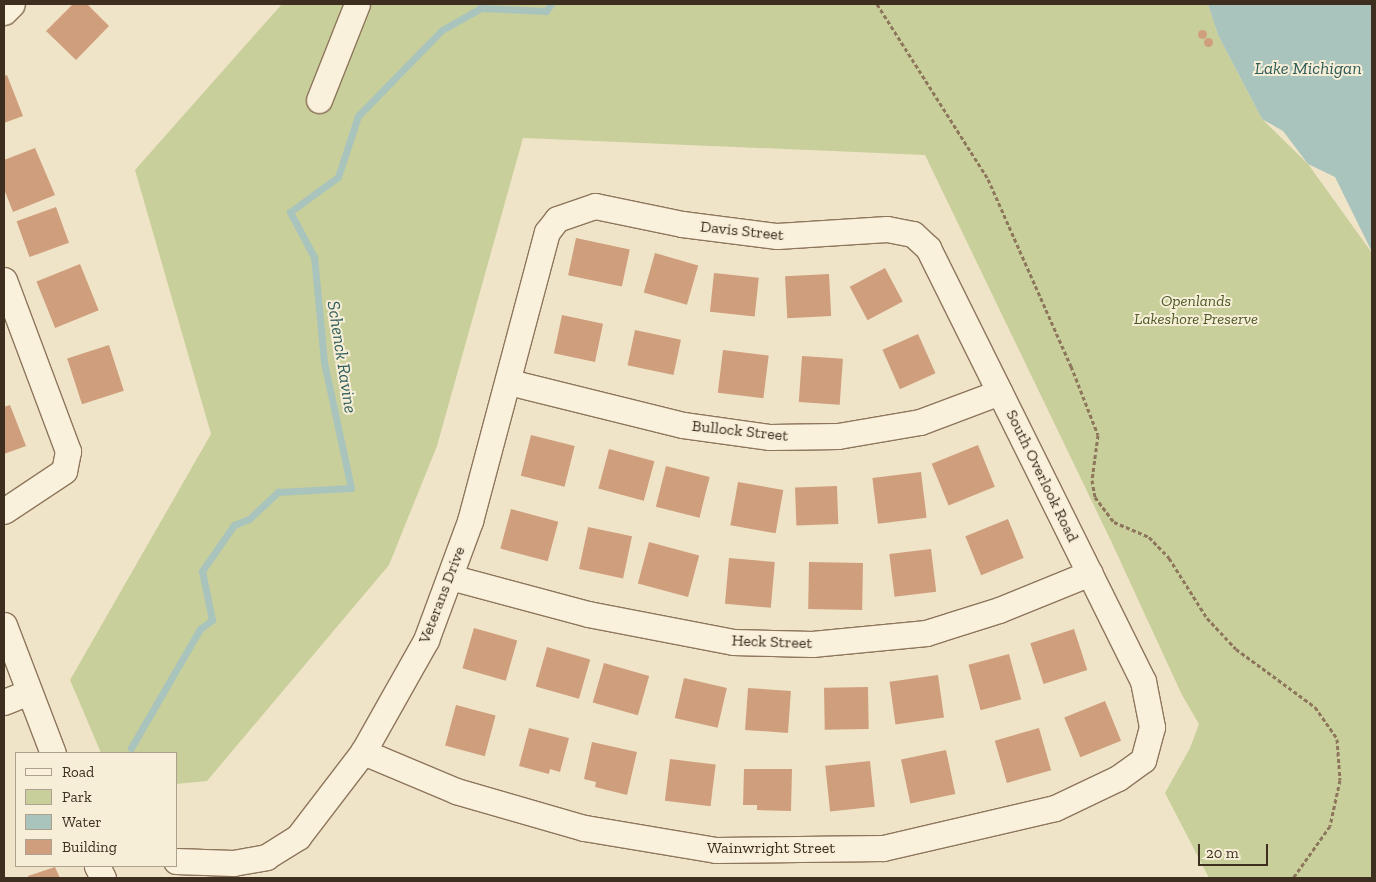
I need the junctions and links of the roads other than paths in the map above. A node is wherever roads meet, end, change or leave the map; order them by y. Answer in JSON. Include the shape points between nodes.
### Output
{"nodes":[{"id":1,"x":12,"y":4,"type":"edge"},
{"id":2,"x":357,"y":4,"type":"edge"},
{"id":3,"x":4,"y":12,"type":"edge"},
{"id":4,"x":319,"y":100,"type":"dead end"},
{"id":5,"x":573,"y":211,"type":"joint"},
{"id":6,"x":913,"y":234,"type":"joint"},
{"id":7,"x":4,"y":280,"type":"edge"},
{"id":8,"x":509,"y":382,"type":"junction"},
{"id":9,"x":1000,"y":392,"type":"junction"},
{"id":10,"x":4,"y":511,"type":"edge"},
{"id":11,"x":1090,"y":573,"type":"junction"},
{"id":12,"x":450,"y":577,"type":"junction"},
{"id":13,"x":4,"y":625,"type":"edge"},
{"id":14,"x":29,"y":692,"type":"junction"},
{"id":15,"x":4,"y":702,"type":"edge"},
{"id":16,"x":1152,"y":727,"type":"joint"},
{"id":17,"x":53,"y":752,"type":"edge"},
{"id":18,"x":363,"y":752,"type":"junction"},
{"id":19,"x":178,"y":861,"type":"edge"}],
"edges":[{"from":1,"to":3,"type":"street"},
{"from":2,"to":4,"type":"street"},
{"from":5,"to":6,"type":"street","name":"Davis Street","via":[[595,206],[682,224],[777,236],[887,230]]},
{"from":5,"to":8,"type":"street","name":"Veterans Drive","via":[[557,219],[547,232]]},
{"from":6,"to":9,"type":"street","name":"South Overlook Road","via":[[928,248]]},
{"from":7,"to":10,"type":"street","via":[[68,451],[64,471]]},
{"from":8,"to":9,"type":"street","name":"Bullock Street","via":[[683,425],[770,438],[838,436],[920,422]]},
{"from":8,"to":12,"type":"street","name":"Veterans Drive","via":[[470,521]]},
{"from":9,"to":11,"type":"street","name":"South Overlook Road"},
{"from":11,"to":12,"type":"street","name":"Heck Street","via":[[998,610],[926,633],[812,644],[733,642],[588,614]]},
{"from":11,"to":16,"type":"street","name":"South Overlook Road","via":[[1143,681]]},
{"from":12,"to":18,"type":"street","name":"Veterans Drive","via":[[426,640]]},
{"from":13,"to":14,"type":"street"},
{"from":14,"to":15,"type":"street"},
{"from":14,"to":17,"type":"street"},
{"from":16,"to":18,"type":"street","name":"Wainwright Street","via":[[1143,760],[1118,778],[1055,808],[883,848],[716,850],[584,828],[456,791]]},
{"from":18,"to":19,"type":"street","name":"Veterans Drive","via":[[298,837],[266,857],[233,863]]}]}
